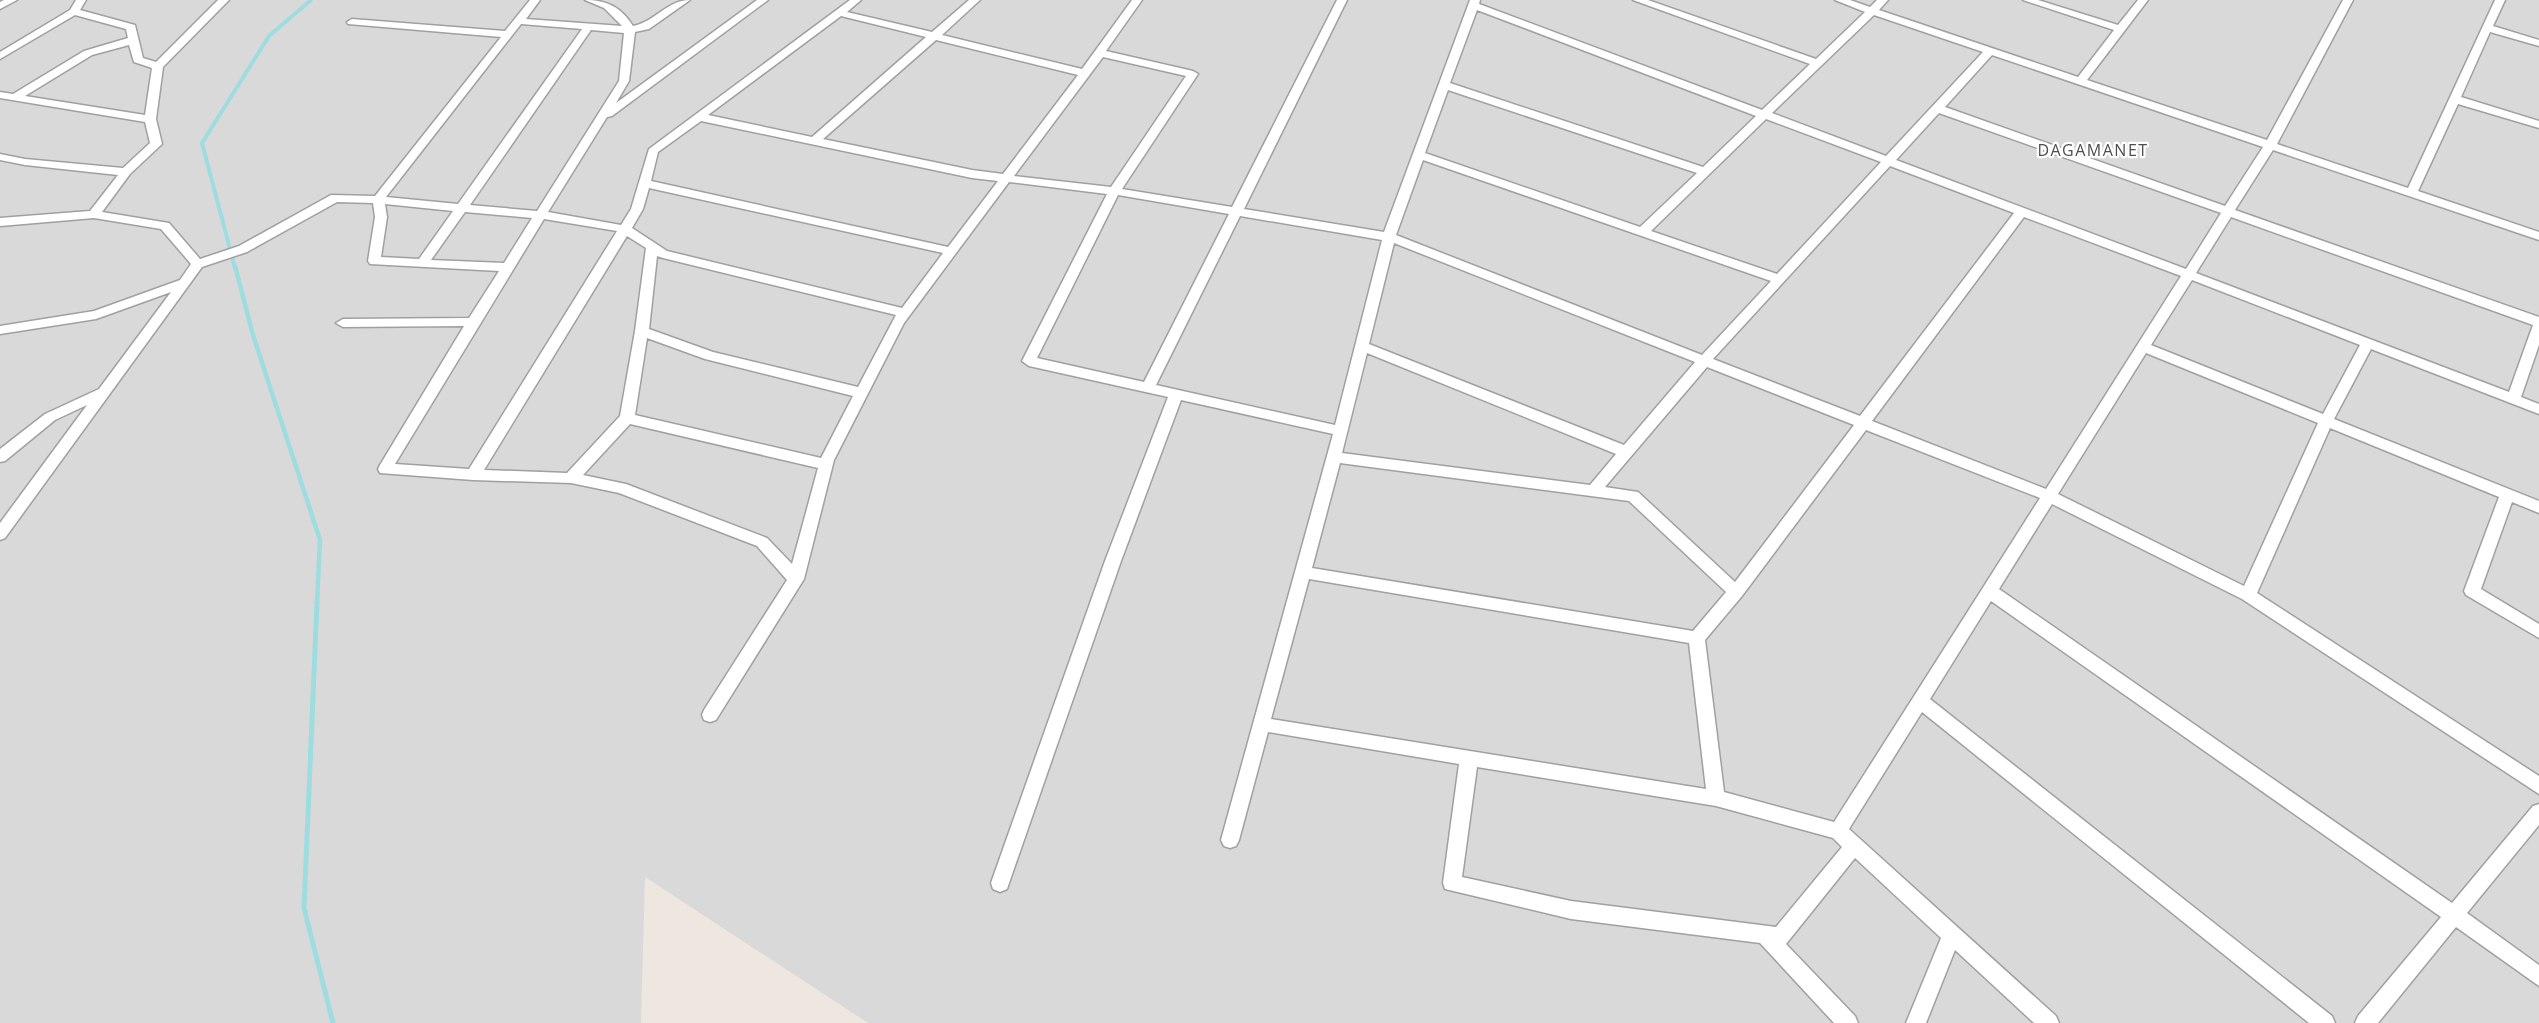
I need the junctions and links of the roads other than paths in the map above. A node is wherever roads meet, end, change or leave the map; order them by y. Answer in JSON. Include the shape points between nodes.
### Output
{"nodes":[{"id":1,"x":12,"y":0,"type":"edge"},
{"id":2,"x":81,"y":0,"type":"edge"},
{"id":3,"x":224,"y":0,"type":"edge"},
{"id":4,"x":535,"y":0,"type":"edge"},
{"id":5,"x":685,"y":0,"type":"edge"},
{"id":6,"x":762,"y":0,"type":"edge"},
{"id":7,"x":856,"y":0,"type":"edge"},
{"id":8,"x":975,"y":0,"type":"edge"},
{"id":9,"x":1137,"y":0,"type":"edge"},
{"id":10,"x":1342,"y":0,"type":"edge"},
{"id":11,"x":1638,"y":0,"type":"edge"},
{"id":12,"x":1840,"y":0,"type":"edge"},
{"id":13,"x":1883,"y":0,"type":"edge"},
{"id":14,"x":2028,"y":0,"type":"edge"},
{"id":15,"x":2143,"y":0,"type":"edge"},
{"id":16,"x":2348,"y":0,"type":"edge"},
{"id":17,"x":2500,"y":0,"type":"edge"},
{"id":18,"x":596,"y":1,"type":"edge"},
{"id":19,"x":1474,"y":2,"type":"edge"},
{"id":20,"x":0,"y":6,"type":"edge"},
{"id":21,"x":1872,"y":11,"type":"junction"},
{"id":22,"x":74,"y":12,"type":"junction"},
{"id":23,"x":840,"y":13,"type":"junction"},
{"id":24,"x":518,"y":21,"type":"junction"},
{"id":25,"x":352,"y":22,"type":"dead end"},
{"id":26,"x":589,"y":26,"type":"junction"},
{"id":27,"x":2487,"y":28,"type":"junction"},
{"id":28,"x":2120,"y":29,"type":"junction"},
{"id":29,"x":630,"y":30,"type":"junction"},
{"id":30,"x":507,"y":34,"type":"junction"},
{"id":31,"x":934,"y":36,"type":"junction"},
{"id":32,"x":134,"y":40,"type":"junction"},
{"id":33,"x":2539,"y":43,"type":"edge"},
{"id":34,"x":1990,"y":51,"type":"junction"},
{"id":35,"x":1100,"y":54,"type":"junction"},
{"id":36,"x":0,"y":56,"type":"edge"},
{"id":37,"x":1817,"y":63,"type":"junction"},
{"id":38,"x":158,"y":66,"type":"junction"},
{"id":39,"x":1085,"y":73,"type":"junction"},
{"id":40,"x":2080,"y":81,"type":"junction"},
{"id":41,"x":1444,"y":85,"type":"junction"},
{"id":42,"x":0,"y":95,"type":"edge"},
{"id":43,"x":14,"y":98,"type":"junction"},
{"id":44,"x":2454,"y":99,"type":"junction"},
{"id":45,"x":1937,"y":108,"type":"junction"},
{"id":46,"x":1763,"y":114,"type":"junction"},
{"id":47,"x":603,"y":117,"type":"junction"},
{"id":48,"x":700,"y":117,"type":"junction"},
{"id":49,"x":150,"y":119,"type":"junction"},
{"id":50,"x":2539,"y":125,"type":"edge"},
{"id":51,"x":814,"y":141,"type":"junction"},
{"id":52,"x":2270,"y":145,"type":"junction"},
{"id":53,"x":1419,"y":155,"type":"junction"},
{"id":54,"x":0,"y":157,"type":"edge"},
{"id":55,"x":1888,"y":161,"type":"junction"},
{"id":56,"x":1703,"y":171,"type":"junction"},
{"id":57,"x":126,"y":172,"type":"junction"},
{"id":58,"x":1005,"y":178,"type":"junction"},
{"id":59,"x":644,"y":183,"type":"junction"},
{"id":60,"x":1114,"y":192,"type":"junction"},
{"id":61,"x":2411,"y":193,"type":"junction"},
{"id":62,"x":378,"y":200,"type":"junction"},
{"id":63,"x":461,"y":208,"type":"junction"},
{"id":64,"x":2229,"y":210,"type":"junction"},
{"id":65,"x":2022,"y":211,"type":"junction"},
{"id":66,"x":1236,"y":212,"type":"junction"},
{"id":67,"x":94,"y":214,"type":"junction"},
{"id":68,"x":541,"y":215,"type":"junction"},
{"id":69,"x":0,"y":222,"type":"edge"},
{"id":70,"x":625,"y":229,"type":"junction"},
{"id":71,"x":1642,"y":232,"type":"junction"},
{"id":72,"x":2539,"y":236,"type":"edge"},
{"id":73,"x":1389,"y":237,"type":"junction"},
{"id":74,"x":652,"y":247,"type":"junction"},
{"id":75,"x":951,"y":251,"type":"junction"},
{"id":76,"x":198,"y":264,"type":"junction"},
{"id":77,"x":422,"y":264,"type":"junction"},
{"id":78,"x":507,"y":267,"type":"junction"},
{"id":79,"x":2188,"y":274,"type":"junction"},
{"id":80,"x":1779,"y":279,"type":"junction"},
{"id":81,"x":183,"y":283,"type":"junction"},
{"id":82,"x":905,"y":313,"type":"junction"},
{"id":83,"x":473,"y":322,"type":"junction"},
{"id":84,"x":343,"y":323,"type":"dead end"},
{"id":85,"x":2539,"y":324,"type":"edge"},
{"id":86,"x":0,"y":330,"type":"edge"},
{"id":87,"x":642,"y":331,"type":"junction"},
{"id":88,"x":2368,"y":344,"type":"junction"},
{"id":89,"x":1362,"y":346,"type":"junction"},
{"id":90,"x":2143,"y":347,"type":"junction"},
{"id":91,"x":1704,"y":361,"type":"junction"},
{"id":92,"x":1148,"y":388,"type":"junction"},
{"id":93,"x":103,"y":392,"type":"junction"},
{"id":94,"x":862,"y":393,"type":"junction"},
{"id":95,"x":1176,"y":394,"type":"junction"},
{"id":96,"x":2513,"y":399,"type":"junction"},
{"id":97,"x":2539,"y":410,"type":"edge"},
{"id":98,"x":627,"y":418,"type":"junction"},
{"id":99,"x":2326,"y":421,"type":"junction"},
{"id":100,"x":1862,"y":423,"type":"junction"},
{"id":101,"x":1340,"y":431,"type":"junction"},
{"id":102,"x":1626,"y":452,"type":"junction"},
{"id":103,"x":0,"y":457,"type":"edge"},
{"id":104,"x":1334,"y":457,"type":"junction"},
{"id":105,"x":826,"y":465,"type":"junction"},
{"id":106,"x":473,"y":475,"type":"junction"},
{"id":107,"x":571,"y":478,"type":"junction"},
{"id":108,"x":1593,"y":491,"type":"junction"},
{"id":109,"x":2508,"y":494,"type":"junction"},
{"id":110,"x":2049,"y":496,"type":"junction"},
{"id":111,"x":2539,"y":507,"type":"edge"},
{"id":112,"x":0,"y":534,"type":"edge"},
{"id":113,"x":1302,"y":572,"type":"junction"},
{"id":114,"x":796,"y":579,"type":"junction"},
{"id":115,"x":1989,"y":591,"type":"junction"},
{"id":116,"x":1736,"y":592,"type":"junction"},
{"id":117,"x":2248,"y":595,"type":"junction"},
{"id":118,"x":2539,"y":632,"type":"edge"},
{"id":119,"x":1697,"y":638,"type":"junction"},
{"id":120,"x":1920,"y":701,"type":"junction"},
{"id":121,"x":710,"y":715,"type":"dead end"},
{"id":122,"x":1260,"y":724,"type":"junction"},
{"id":123,"x":1469,"y":758,"type":"junction"},
{"id":124,"x":2539,"y":786,"type":"edge"},
{"id":125,"x":1716,"y":798,"type":"junction"},
{"id":126,"x":2539,"y":812,"type":"edge"},
{"id":127,"x":1838,"y":831,"type":"junction"},
{"id":128,"x":1230,"y":840,"type":"dead end"},
{"id":129,"x":1854,"y":846,"type":"junction"},
{"id":130,"x":1000,"y":883,"type":"dead end"},
{"id":131,"x":2454,"y":915,"type":"junction"},
{"id":132,"x":1766,"y":935,"type":"junction"},
{"id":133,"x":1952,"y":935,"type":"junction"},
{"id":134,"x":2539,"y":977,"type":"edge"},
{"id":135,"x":1848,"y":1023,"type":"edge"},
{"id":136,"x":1916,"y":1023,"type":"edge"},
{"id":137,"x":2049,"y":1023,"type":"edge"},
{"id":138,"x":2325,"y":1023,"type":"edge"},
{"id":139,"x":2365,"y":1023,"type":"edge"}],
"edges":[{"from":1,"to":20,"type":"street"},
{"from":2,"to":22,"type":"street"},
{"from":3,"to":38,"type":"street"},
{"from":4,"to":24,"type":"street"},
{"from":5,"to":29,"type":"street","via":[[645,27]]},
{"from":6,"to":47,"type":"street"},
{"from":7,"to":23,"type":"street"},
{"from":8,"to":31,"type":"street"},
{"from":9,"to":35,"type":"street"},
{"from":10,"to":66,"type":"street"},
{"from":11,"to":37,"type":"street"},
{"from":12,"to":21,"type":"street"},
{"from":13,"to":21,"type":"street"},
{"from":14,"to":28,"type":"street"},
{"from":15,"to":28,"type":"street"},
{"from":16,"to":52,"type":"street"},
{"from":17,"to":27,"type":"street"},
{"from":18,"to":29,"type":"street","via":[[608,6]]},
{"from":19,"to":41,"type":"street"},
{"from":19,"to":46,"type":"street"},
{"from":21,"to":34,"type":"street"},
{"from":21,"to":37,"type":"street"},
{"from":22,"to":32,"type":"street","via":[[132,27]]},
{"from":22,"to":36,"type":"street"},
{"from":23,"to":31,"type":"street"},
{"from":23,"to":48,"type":"street"},
{"from":24,"to":26,"type":"street"},
{"from":24,"to":30,"type":"street"},
{"from":25,"to":30,"type":"street"},
{"from":26,"to":29,"type":"street"},
{"from":26,"to":63,"type":"street"},
{"from":27,"to":33,"type":"street"},
{"from":27,"to":44,"type":"street"},
{"from":28,"to":40,"type":"street"},
{"from":29,"to":47,"type":"street","via":[[624,81]]},
{"from":30,"to":62,"type":"street"},
{"from":31,"to":39,"type":"street"},
{"from":31,"to":51,"type":"street"},
{"from":32,"to":38,"type":"street","via":[[138,60]]},
{"from":32,"to":43,"type":"street","via":[[88,52]]},
{"from":34,"to":40,"type":"street"},
{"from":34,"to":45,"type":"street"},
{"from":35,"to":39,"type":"street"},
{"from":35,"to":60,"type":"street","via":[[1192,74]]},
{"from":37,"to":46,"type":"street"},
{"from":38,"to":49,"type":"street"},
{"from":39,"to":58,"type":"street"},
{"from":40,"to":52,"type":"street"},
{"from":41,"to":53,"type":"street"},
{"from":41,"to":56,"type":"street"},
{"from":42,"to":43,"type":"street"},
{"from":43,"to":49,"type":"street"},
{"from":44,"to":50,"type":"street"},
{"from":44,"to":61,"type":"street"},
{"from":45,"to":55,"type":"street"},
{"from":45,"to":64,"type":"street"},
{"from":46,"to":55,"type":"street"},
{"from":46,"to":56,"type":"street"},
{"from":47,"to":68,"type":"street"},
{"from":48,"to":51,"type":"street"},
{"from":48,"to":59,"type":"street","via":[[653,151]]},
{"from":49,"to":57,"type":"street","via":[[156,144]]},
{"from":51,"to":58,"type":"street"},
{"from":52,"to":61,"type":"street"},
{"from":52,"to":64,"type":"street"},
{"from":53,"to":71,"type":"street"},
{"from":53,"to":73,"type":"street"},
{"from":54,"to":57,"type":"street"},
{"from":55,"to":65,"type":"street"},
{"from":55,"to":80,"type":"street"},
{"from":56,"to":71,"type":"street"},
{"from":57,"to":67,"type":"street"},
{"from":58,"to":60,"type":"street"},
{"from":58,"to":75,"type":"street"},
{"from":59,"to":70,"type":"street","via":[[637,209]]},
{"from":59,"to":75,"type":"street"},
{"from":60,"to":66,"type":"street"},
{"from":60,"to":92,"type":"street","via":[[1029,361]]},
{"from":61,"to":72,"type":"street"},
{"from":62,"to":63,"type":"street"},
{"from":62,"to":76,"type":"street","via":[[335,198],[243,249]]},
{"from":62,"to":77,"type":"street","via":[[381,217],[374,261]]},
{"from":63,"to":68,"type":"street"},
{"from":63,"to":77,"type":"street"},
{"from":64,"to":79,"type":"street"},
{"from":64,"to":85,"type":"street"},
{"from":65,"to":79,"type":"street"},
{"from":65,"to":100,"type":"street"},
{"from":66,"to":73,"type":"street"},
{"from":66,"to":92,"type":"street"},
{"from":67,"to":69,"type":"street"},
{"from":67,"to":76,"type":"street","via":[[165,226]]},
{"from":68,"to":70,"type":"street"},
{"from":68,"to":78,"type":"street"},
{"from":70,"to":74,"type":"street"},
{"from":70,"to":106,"type":"street"},
{"from":71,"to":80,"type":"street"},
{"from":73,"to":89,"type":"street"},
{"from":73,"to":91,"type":"street"},
{"from":74,"to":82,"type":"street","via":[[663,254]]},
{"from":74,"to":87,"type":"street"},
{"from":75,"to":82,"type":"street"},
{"from":76,"to":81,"type":"street"},
{"from":77,"to":78,"type":"street"},
{"from":78,"to":83,"type":"street"},
{"from":79,"to":88,"type":"street"},
{"from":79,"to":90,"type":"street"},
{"from":80,"to":91,"type":"street"},
{"from":81,"to":86,"type":"street","via":[[96,315]]},
{"from":81,"to":93,"type":"street"},
{"from":82,"to":94,"type":"street"},
{"from":83,"to":84,"type":"street"},
{"from":83,"to":106,"type":"street","via":[[385,469]]},
{"from":85,"to":96,"type":"street"},
{"from":87,"to":94,"type":"street","via":[[710,357]]},
{"from":87,"to":98,"type":"street"},
{"from":88,"to":96,"type":"street"},
{"from":88,"to":99,"type":"street"},
{"from":89,"to":101,"type":"street"},
{"from":89,"to":102,"type":"street"},
{"from":90,"to":99,"type":"street"},
{"from":90,"to":110,"type":"street"},
{"from":91,"to":100,"type":"street"},
{"from":91,"to":102,"type":"street"},
{"from":92,"to":95,"type":"street"},
{"from":93,"to":103,"type":"street","via":[[50,417]]},
{"from":93,"to":112,"type":"street"},
{"from":94,"to":105,"type":"street"},
{"from":95,"to":101,"type":"street"},
{"from":95,"to":130,"type":"street"},
{"from":96,"to":97,"type":"street"},
{"from":98,"to":105,"type":"street"},
{"from":98,"to":107,"type":"street"},
{"from":99,"to":109,"type":"street"},
{"from":99,"to":117,"type":"street"},
{"from":100,"to":110,"type":"street"},
{"from":100,"to":116,"type":"street"},
{"from":101,"to":104,"type":"street"},
{"from":102,"to":108,"type":"street"},
{"from":104,"to":108,"type":"street"},
{"from":104,"to":113,"type":"street"},
{"from":105,"to":114,"type":"street"},
{"from":106,"to":107,"type":"street"},
{"from":107,"to":114,"type":"street","via":[[621,488],[762,542]]},
{"from":108,"to":116,"type":"street","via":[[1633,496]]},
{"from":109,"to":111,"type":"street"},
{"from":109,"to":118,"type":"street","via":[[2472,591]]},
{"from":110,"to":115,"type":"street"},
{"from":110,"to":117,"type":"street"},
{"from":113,"to":119,"type":"street"},
{"from":113,"to":122,"type":"street"},
{"from":114,"to":121,"type":"street"},
{"from":115,"to":120,"type":"street"},
{"from":115,"to":131,"type":"street"},
{"from":116,"to":119,"type":"street"},
{"from":117,"to":124,"type":"street"},
{"from":119,"to":125,"type":"street"},
{"from":120,"to":127,"type":"street"},
{"from":120,"to":138,"type":"street"},
{"from":122,"to":123,"type":"street"},
{"from":122,"to":128,"type":"street"},
{"from":123,"to":125,"type":"street"},
{"from":123,"to":132,"type":"street","via":[[1452,883],[1571,910]]},
{"from":125,"to":127,"type":"street"},
{"from":126,"to":131,"type":"street"},
{"from":127,"to":129,"type":"street"},
{"from":129,"to":132,"type":"street","via":[[1780,937]]},
{"from":129,"to":133,"type":"street"},
{"from":131,"to":134,"type":"street"},
{"from":131,"to":139,"type":"street"},
{"from":132,"to":135,"type":"street"},
{"from":133,"to":136,"type":"street"},
{"from":133,"to":137,"type":"street"}]}
